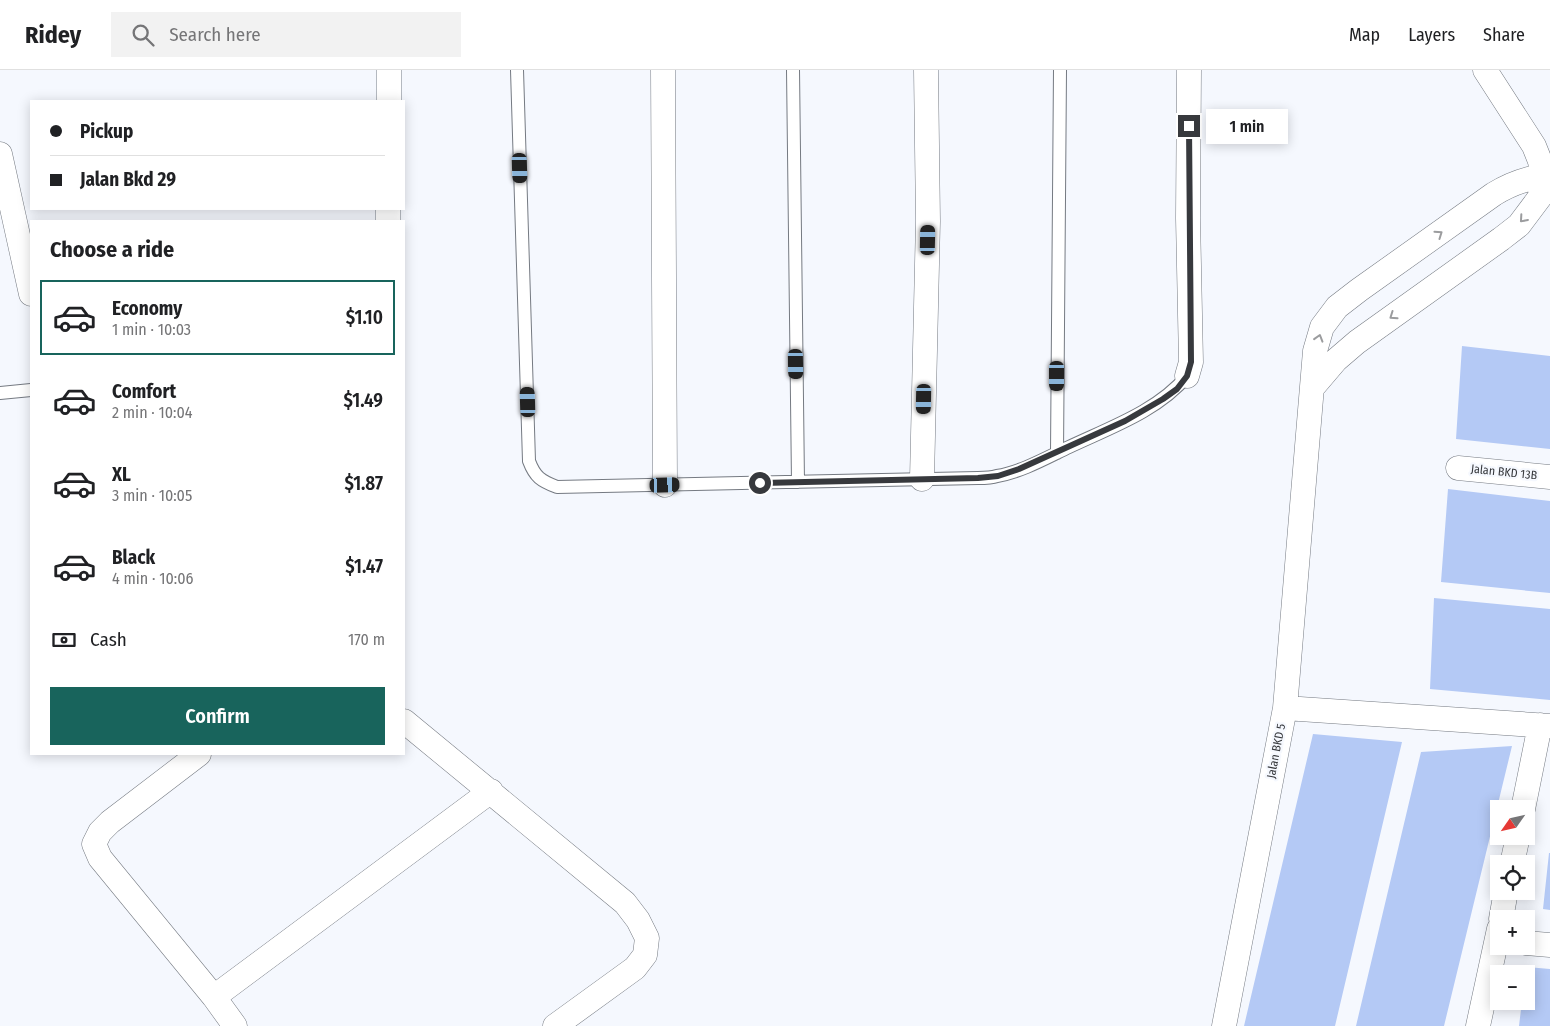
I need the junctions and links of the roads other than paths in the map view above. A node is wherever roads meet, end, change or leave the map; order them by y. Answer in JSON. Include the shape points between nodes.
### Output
{"nodes":[{"id":1,"x":390,"y":70,"type":"edge"},
{"id":2,"x":517,"y":70,"type":"edge"},
{"id":3,"x":663,"y":70,"type":"edge"},
{"id":4,"x":793,"y":70,"type":"edge"},
{"id":5,"x":926,"y":70,"type":"edge"},
{"id":6,"x":1060,"y":70,"type":"edge"},
{"id":7,"x":1189,"y":70,"type":"edge"},
{"id":8,"x":1485,"y":70,"type":"edge"},
{"id":9,"x":389,"y":100,"type":"edge"},
{"id":10,"x":0,"y":154,"type":"edge"},
{"id":11,"x":1542,"y":176,"type":"junction"},
{"id":12,"x":30,"y":289,"type":"edge"},
{"id":13,"x":1187,"y":376,"type":"joint"},
{"id":14,"x":1313,"y":386,"type":"junction"},
{"id":15,"x":30,"y":390,"type":"edge"},
{"id":16,"x":0,"y":393,"type":"edge"},
{"id":17,"x":1057,"y":453,"type":"junction"},
{"id":18,"x":1458,"y":468,"type":"dead end"},
{"id":19,"x":1550,"y":477,"type":"edge"},
{"id":20,"x":922,"y":478,"type":"junction"},
{"id":21,"x":798,"y":482,"type":"junction"},
{"id":22,"x":665,"y":485,"type":"junction"},
{"id":23,"x":1285,"y":708,"type":"junction"},
{"id":24,"x":405,"y":723,"type":"edge"},
{"id":25,"x":1545,"y":726,"type":"edge"},
{"id":26,"x":198,"y":755,"type":"edge"},
{"id":27,"x":491,"y":791,"type":"junction"},
{"id":28,"x":1525,"y":800,"type":"edge"},
{"id":29,"x":1535,"y":944,"type":"edge"},
{"id":30,"x":1550,"y":945,"type":"edge"},
{"id":31,"x":1494,"y":955,"type":"edge"},
{"id":32,"x":214,"y":997,"type":"junction"},
{"id":33,"x":235,"y":1026,"type":"edge"},
{"id":34,"x":555,"y":1026,"type":"edge"},
{"id":35,"x":1224,"y":1026,"type":"edge"},
{"id":36,"x":1478,"y":1026,"type":"edge"}],
"edges":[{"from":1,"to":9,"type":"street"},
{"from":2,"to":22,"type":"lane","via":[[529,460],[534,472],[544,482],[556,487]]},
{"from":3,"to":22,"type":"street"},
{"from":4,"to":21,"type":"lane"},
{"from":5,"to":20,"type":"street","via":[[928,221]]},
{"from":6,"to":17,"type":"lane"},
{"from":7,"to":13,"type":"street","via":[[1191,362]]},
{"from":8,"to":11,"type":"street","via":[[1534,146]]},
{"from":10,"to":12,"type":"street"},
{"from":11,"to":14,"type":"street","one_way":true,"via":[[1540,197],[1519,225],[1357,342]]},
{"from":14,"to":11,"type":"street","one_way":true,"via":[[1315,351],[1322,327],[1337,307],[1509,185]]},
{"from":13,"to":17,"type":"lane","via":[[1163,399]]},
{"from":14,"to":23,"type":"street"},
{"from":15,"to":16,"type":"lane"},
{"from":17,"to":20,"type":"lane","via":[[998,476]]},
{"from":18,"to":19,"type":"street","name":"Jalan BKD 13B"},
{"from":20,"to":21,"type":"lane"},
{"from":21,"to":22,"type":"lane"},
{"from":23,"to":25,"type":"street","name":"Jalan BKD 5"},
{"from":23,"to":35,"type":"street","name":"Jalan BKD 5"},
{"from":24,"to":27,"type":"street"},
{"from":25,"to":28,"type":"street"},
{"from":26,"to":32,"type":"street","via":[[110,822],[94,844],[100,858]]},
{"from":27,"to":32,"type":"street"},
{"from":27,"to":34,"type":"street","via":[[625,903],[646,938],[645,955],[635,968]]},
{"from":29,"to":30,"type":"street"},
{"from":31,"to":36,"type":"street"},
{"from":32,"to":33,"type":"street"}]}
